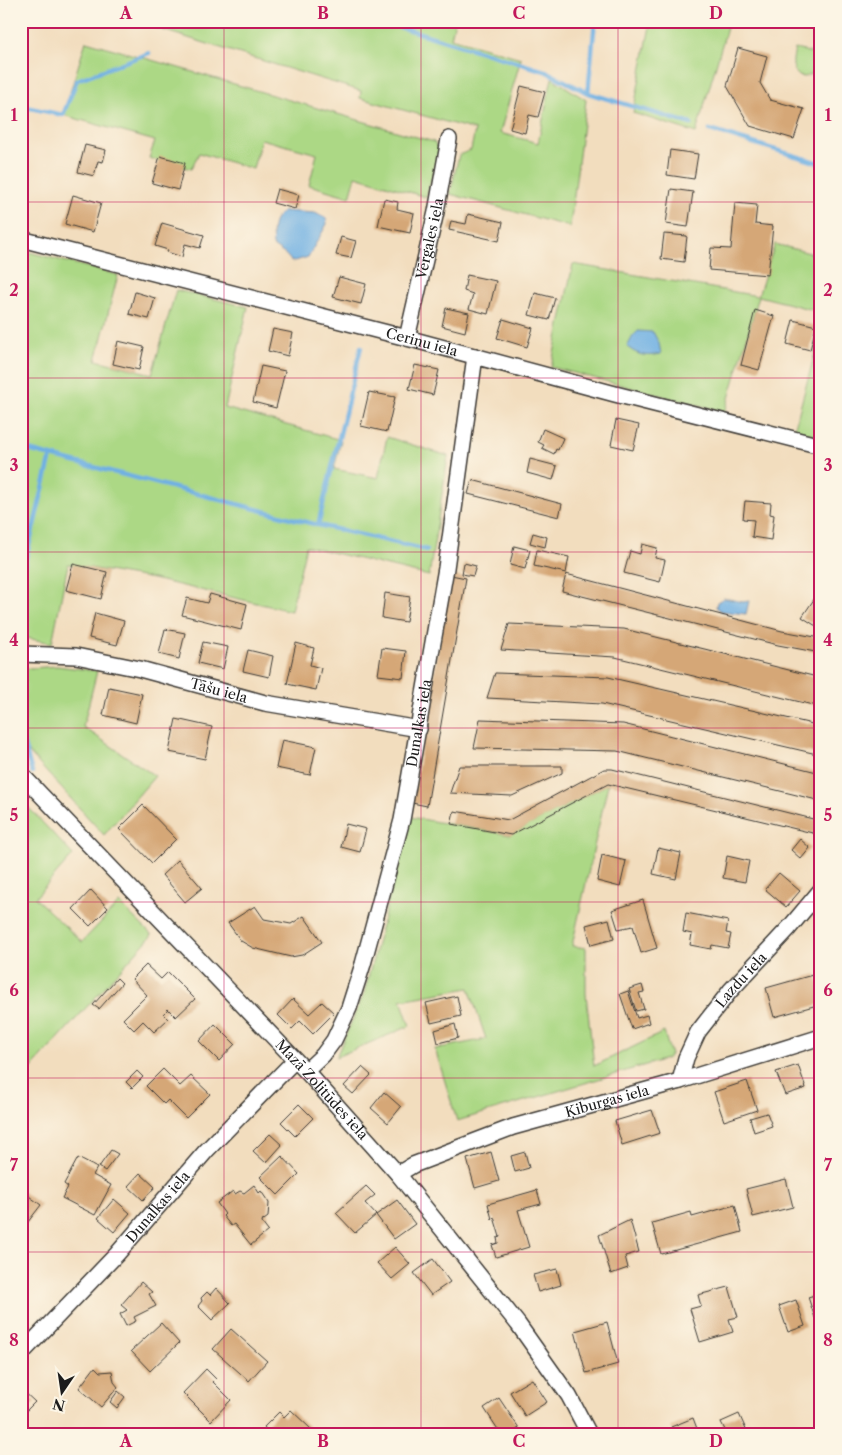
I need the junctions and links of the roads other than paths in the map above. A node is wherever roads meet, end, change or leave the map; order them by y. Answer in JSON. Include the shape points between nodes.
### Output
{"nodes":[{"id":1,"x":449,"y":139,"type":"dead end"},
{"id":2,"x":21,"y":239,"type":"edge"},
{"id":3,"x":407,"y":338,"type":"junction"},
{"id":4,"x":475,"y":356,"type":"junction"},
{"id":5,"x":821,"y":446,"type":"edge"},
{"id":6,"x":21,"y":654,"type":"edge"},
{"id":7,"x":419,"y":729,"type":"junction"},
{"id":8,"x":23,"y":780,"type":"edge"},
{"id":9,"x":820,"y":891,"type":"edge"},
{"id":10,"x":821,"y":1037,"type":"edge"},
{"id":11,"x":301,"y":1066,"type":"junction"},
{"id":12,"x":680,"y":1081,"type":"junction"},
{"id":13,"x":398,"y":1174,"type":"junction"},
{"id":14,"x":21,"y":1354,"type":"edge"},
{"id":15,"x":589,"y":1434,"type":"edge"}],
"edges":[{"from":1,"to":3,"type":"street","name":"Vērgales iela"},
{"from":2,"to":3,"type":"street","name":"Ceriņu iela"},
{"from":3,"to":4,"type":"street","name":"Ceriņu iela"},
{"from":4,"to":5,"type":"street","name":"Ceriņu iela"},
{"from":4,"to":7,"type":"street","name":"Dunalkas iela","via":[[446,568]]},
{"from":6,"to":7,"type":"street","name":"Tāšu iela","via":[[76,656],[140,669],[265,703]]},
{"from":7,"to":11,"type":"street","name":"Dunalkas iela","via":[[402,820],[349,1008],[334,1040],[323,1054]]},
{"from":8,"to":11,"type":"street","name":"Mazā Zolitūdes iela"},
{"from":9,"to":12,"type":"street","name":"Lazdu iela","via":[[730,991],[698,1032]]},
{"from":10,"to":12,"type":"street","name":"Ķiburgas iela"},
{"from":11,"to":13,"type":"street","name":"Mazā Zolitūdes iela"},
{"from":11,"to":14,"type":"street","name":"Dunalkas iela","via":[[206,1151],[117,1254]]},
{"from":12,"to":13,"type":"street","name":"Ķiburgas iela","via":[[513,1127],[413,1165]]},
{"from":13,"to":15,"type":"street","name":"Mazā Zolitūdes iela","via":[[518,1324],[569,1396]]}]}
